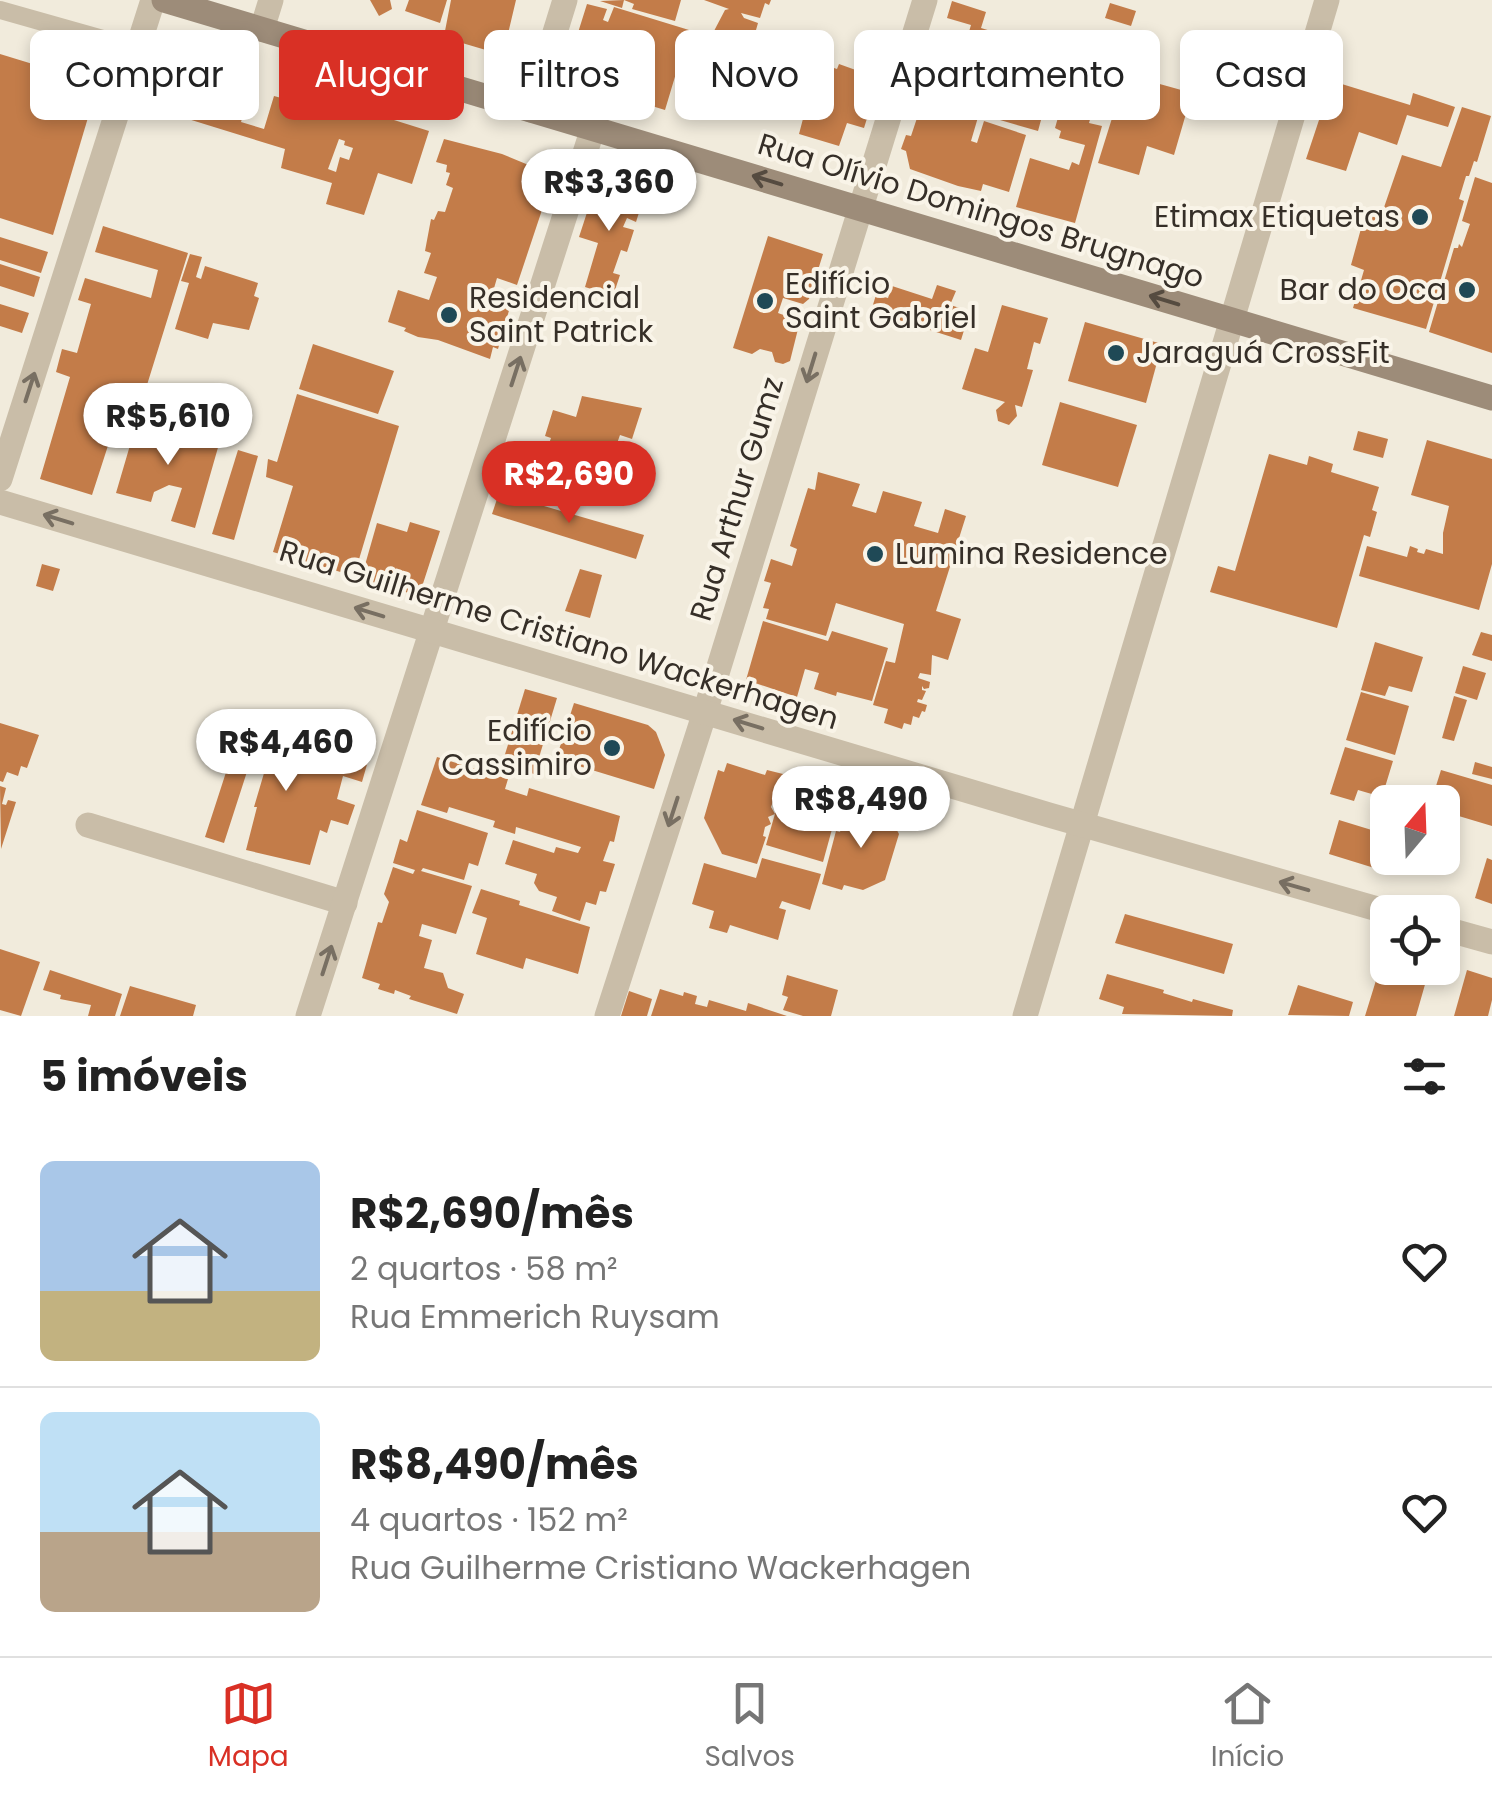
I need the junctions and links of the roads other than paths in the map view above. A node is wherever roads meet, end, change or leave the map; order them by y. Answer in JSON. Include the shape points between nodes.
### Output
{"nodes":[{"id":1,"x":154,"y":0,"type":"edge"},
{"id":2,"x":164,"y":0,"type":"edge"},
{"id":3,"x":271,"y":0,"type":"edge"},
{"id":4,"x":565,"y":0,"type":"edge"},
{"id":5,"x":925,"y":0,"type":"edge"},
{"id":6,"x":1327,"y":0,"type":"edge"},
{"id":7,"x":0,"y":10,"type":"edge"},
{"id":8,"x":71,"y":30,"type":"edge"},
{"id":9,"x":144,"y":30,"type":"edge"},
{"id":10,"x":262,"y":30,"type":"junction"},
{"id":11,"x":555,"y":30,"type":"edge"},
{"id":12,"x":484,"y":96,"type":"edge"},
{"id":13,"x":115,"y":120,"type":"edge"},
{"id":14,"x":565,"y":120,"type":"edge"},
{"id":15,"x":593,"y":128,"type":"junction"},
{"id":16,"x":860,"y":208,"type":"junction"},
{"id":17,"x":1230,"y":319,"type":"junction"},
{"id":18,"x":1492,"y":398,"type":"edge"},
{"id":19,"x":0,"y":480,"type":"edge"},
{"id":20,"x":0,"y":502,"type":"edge"},
{"id":21,"x":434,"y":631,"type":"junction"},
{"id":22,"x":706,"y":712,"type":"junction"},
{"id":23,"x":1082,"y":824,"type":"junction"},
{"id":24,"x":88,"y":826,"type":"dead end"},
{"id":25,"x":346,"y":903,"type":"junction"},
{"id":26,"x":1370,"y":907,"type":"edge"},
{"id":27,"x":1460,"y":933,"type":"edge"},
{"id":28,"x":1492,"y":942,"type":"edge"},
{"id":29,"x":308,"y":1016,"type":"edge"},
{"id":30,"x":607,"y":1016,"type":"edge"},
{"id":31,"x":1025,"y":1016,"type":"edge"}],
"edges":[{"from":1,"to":9,"type":"street"},
{"from":2,"to":10,"type":"main road","name":"Rua Olívio Domingos Brugnago"},
{"from":3,"to":10,"type":"street"},
{"from":4,"to":11,"type":"street"},
{"from":5,"to":16,"type":"street","name":"Rua Arthur Gumz"},
{"from":6,"to":17,"type":"street"},
{"from":7,"to":8,"type":"lane"},
{"from":10,"to":12,"type":"main road","name":"Rua Olívio Domingos Brugnago"},
{"from":19,"to":13,"type":"street","one_way":true},
{"from":14,"to":15,"type":"main road","name":"Rua Olívio Domingos Brugnago"},
{"from":16,"to":15,"type":"main road","name":"Rua Olívio Domingos Brugnago","one_way":true},
{"from":21,"to":15,"type":"street","one_way":true},
{"from":17,"to":16,"type":"main road","name":"Rua Olívio Domingos Brugnago","one_way":true},
{"from":16,"to":22,"type":"street","name":"Rua Arthur Gumz","one_way":true},
{"from":17,"to":18,"type":"main road","name":"Rua Olívio Domingos Brugnago"},
{"from":17,"to":23,"type":"street"},
{"from":21,"to":20,"type":"street","name":"Rua Guilherme Cristiano Wackerhagen","one_way":true},
{"from":21,"to":22,"type":"street","name":"Rua Guilherme Cristiano Wackerhagen"},
{"from":21,"to":25,"type":"street"},
{"from":23,"to":22,"type":"street","name":"Rua Guilherme Cristiano Wackerhagen","one_way":true},
{"from":22,"to":30,"type":"street","name":"Rua Arthur Gumz","one_way":true},
{"from":26,"to":23,"type":"street","name":"Rua Guilherme Cristiano Wackerhagen","one_way":true},
{"from":23,"to":31,"type":"street"},
{"from":24,"to":25,"type":"street"},
{"from":29,"to":25,"type":"street","one_way":true},
{"from":27,"to":28,"type":"street"}]}
